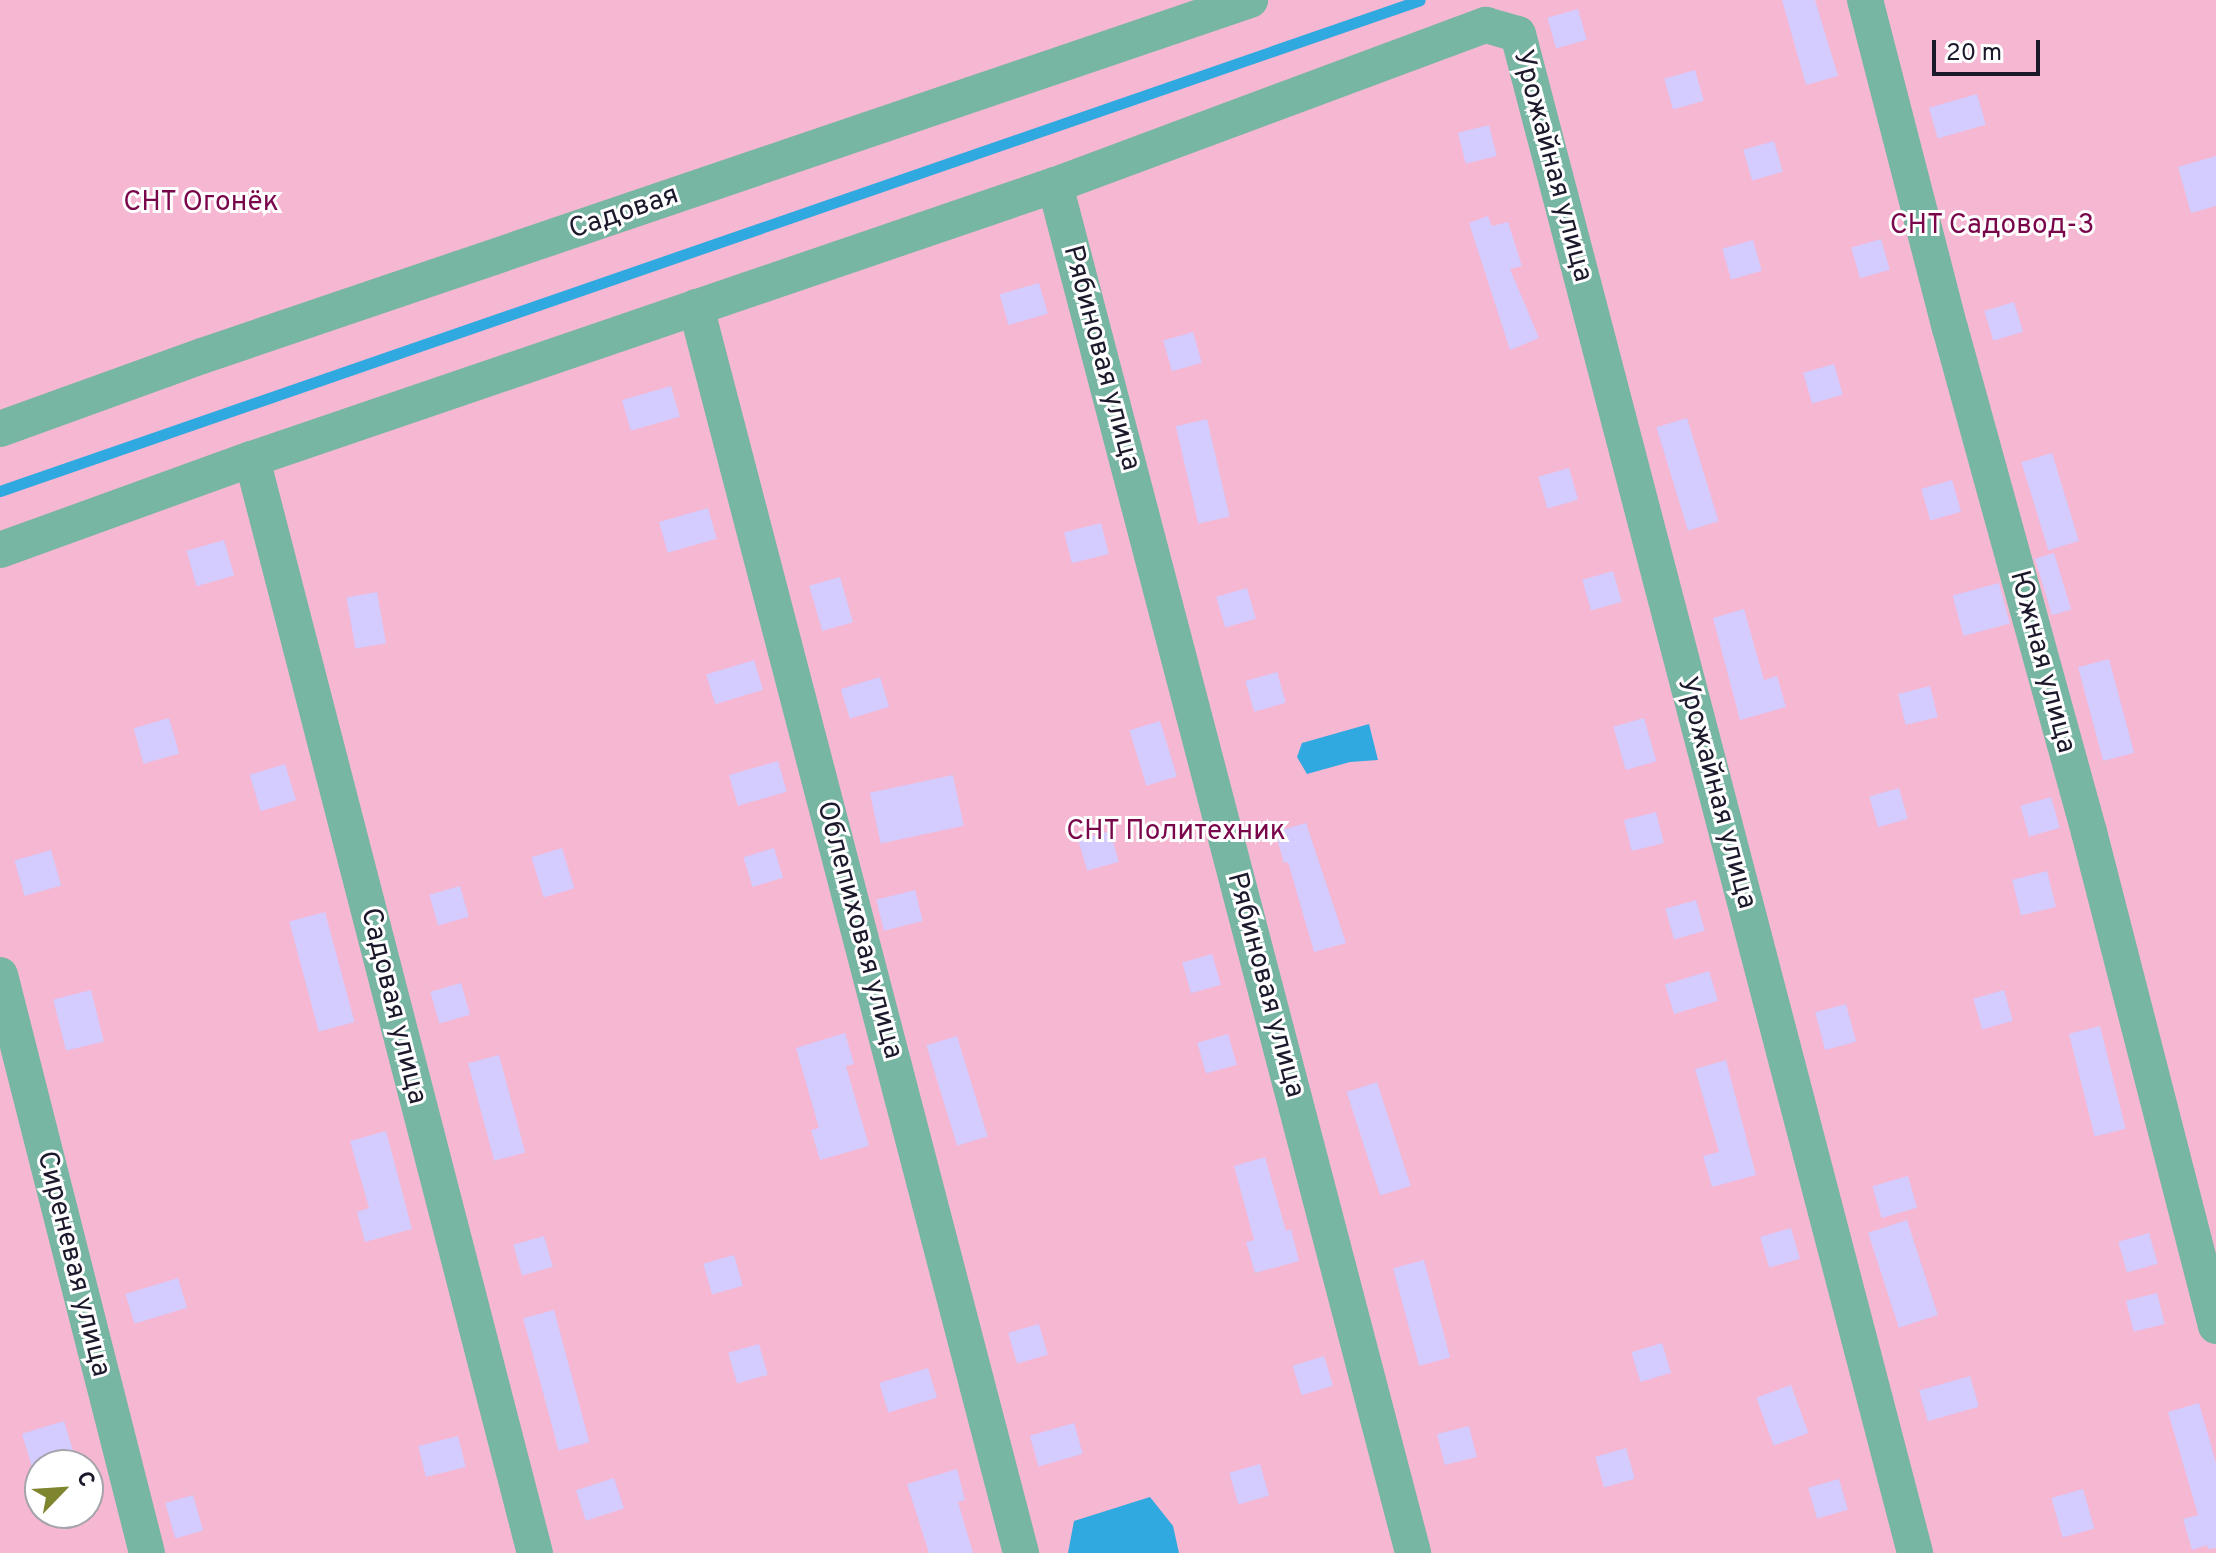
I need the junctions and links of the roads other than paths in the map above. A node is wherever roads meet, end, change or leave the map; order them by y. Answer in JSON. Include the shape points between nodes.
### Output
{"nodes":[{"id":1,"x":1250,"y":0,"type":"edge"},
{"id":2,"x":1865,"y":0,"type":"edge"},
{"id":3,"x":1055,"y":185,"type":"junction"},
{"id":4,"x":696,"y":307,"type":"junction"},
{"id":5,"x":0,"y":429,"type":"edge"},
{"id":6,"x":252,"y":459,"type":"junction"},
{"id":7,"x":0,"y":550,"type":"edge"},
{"id":8,"x":0,"y":975,"type":"edge"},
{"id":9,"x":2216,"y":1326,"type":"edge"},
{"id":10,"x":147,"y":1553,"type":"edge"},
{"id":11,"x":535,"y":1553,"type":"edge"},
{"id":12,"x":1021,"y":1553,"type":"edge"},
{"id":13,"x":1413,"y":1553,"type":"edge"},
{"id":14,"x":1915,"y":1553,"type":"edge"}],
"edges":[{"from":1,"to":5,"type":"lane","name":"Садовая"},
{"from":2,"to":9,"type":"lane","name":"Южная улица"},
{"from":3,"to":4,"type":"lane"},
{"from":3,"to":13,"type":"lane","name":"Рябиновая улица"},
{"from":3,"to":14,"type":"lane","name":"Урожайная улица","via":[[1486,25],[1518,34]]},
{"from":4,"to":6,"type":"lane"},
{"from":4,"to":12,"type":"lane","name":"Облепиховая улица"},
{"from":6,"to":7,"type":"lane"},
{"from":6,"to":11,"type":"lane","name":"Садовая улица"},
{"from":8,"to":10,"type":"lane","name":"Сиреневая улица"}]}
